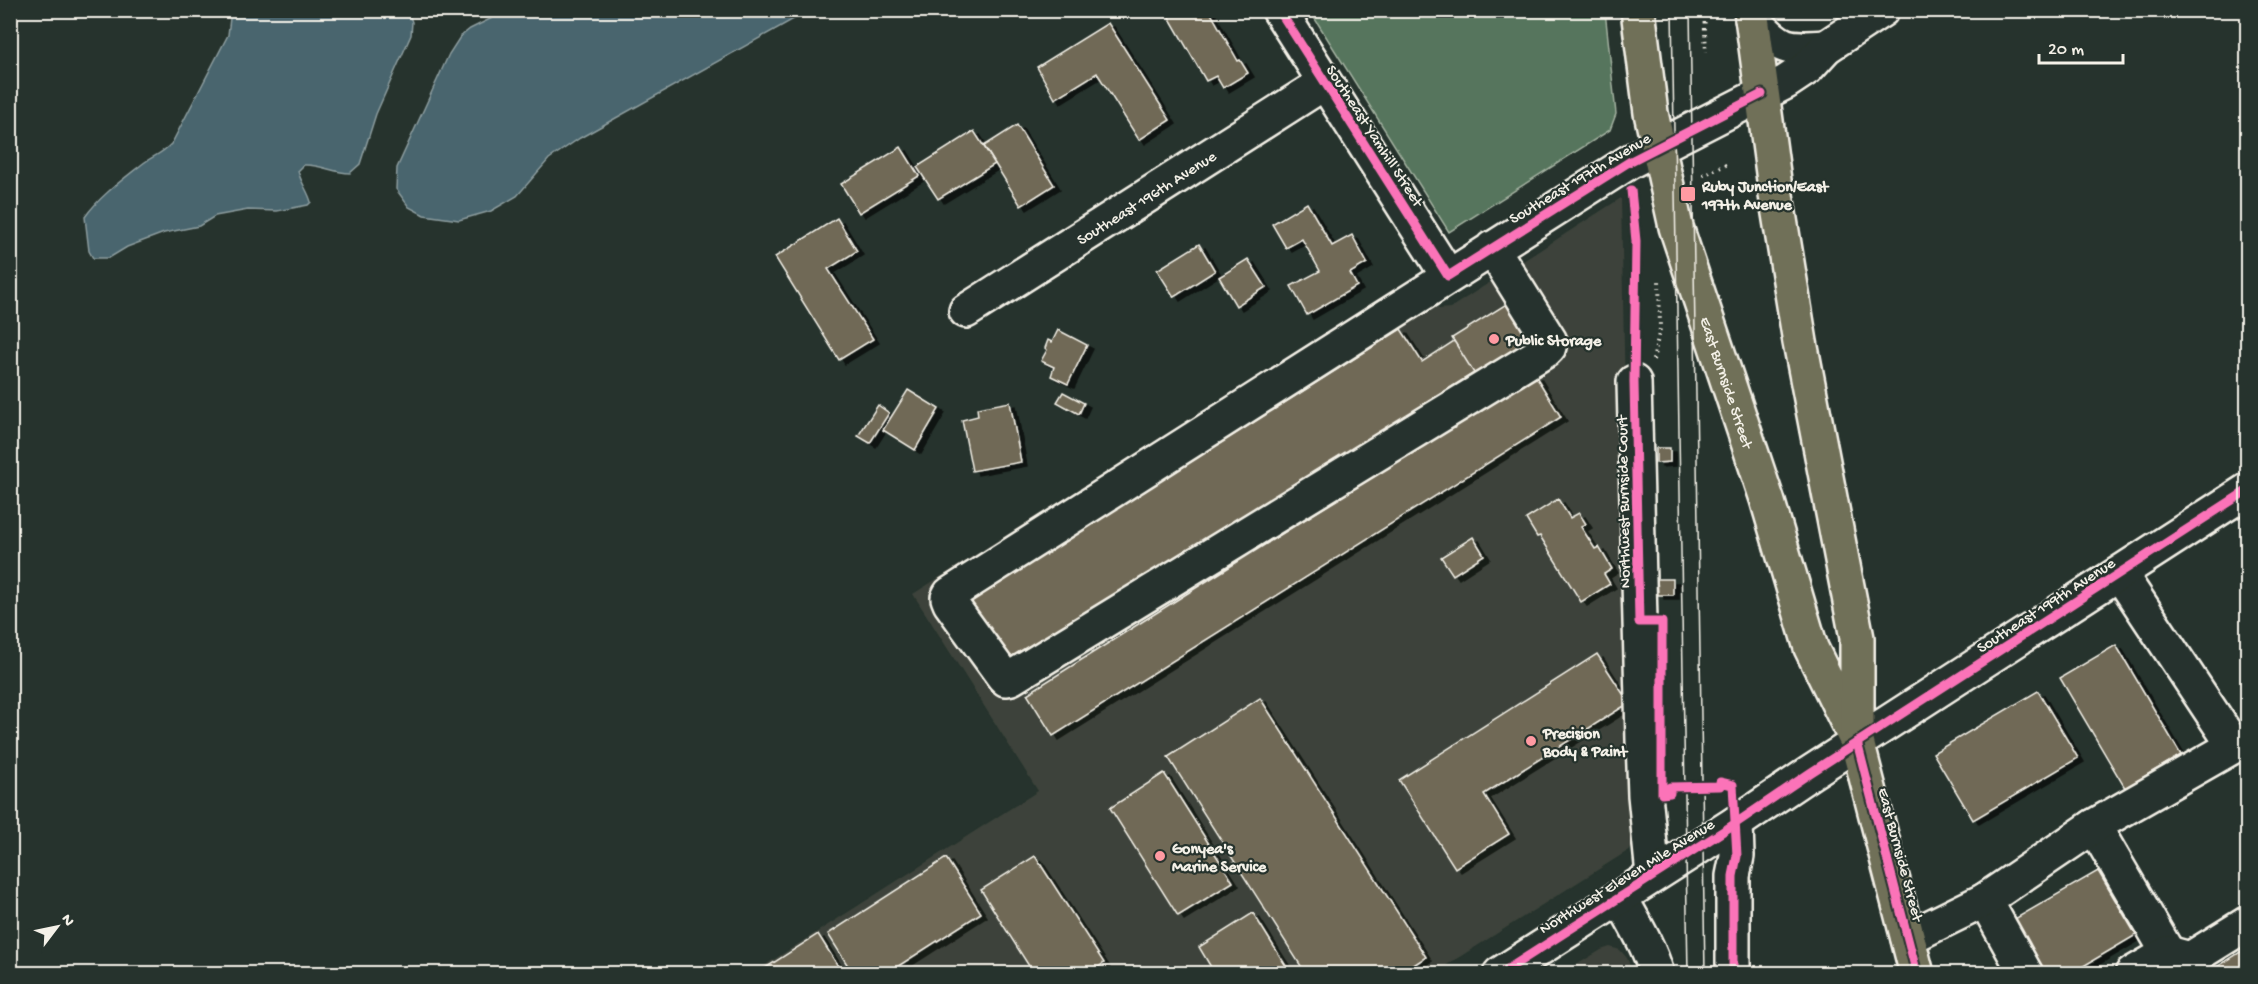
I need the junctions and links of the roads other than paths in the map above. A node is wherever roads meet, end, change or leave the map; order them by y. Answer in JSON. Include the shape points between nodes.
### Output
{"nodes":[{"id":1,"x":1279,"y":10,"type":"edge"},
{"id":2,"x":1638,"y":10,"type":"edge"},
{"id":3,"x":1882,"y":10,"type":"edge"},
{"id":4,"x":1751,"y":15,"type":"edge"},
{"id":5,"x":1826,"y":46,"type":"junction"},
{"id":6,"x":1324,"y":82,"type":"junction"},
{"id":7,"x":1761,"y":94,"type":"junction"},
{"id":8,"x":1658,"y":147,"type":"junction"},
{"id":9,"x":1492,"y":248,"type":"junction"},
{"id":10,"x":1448,"y":276,"type":"junction"},
{"id":11,"x":966,"y":311,"type":"dead end"},
{"id":12,"x":1634,"y":382,"type":"dead end"},
{"id":13,"x":2247,"y":490,"type":"edge"},
{"id":14,"x":2120,"y":574,"type":"junction"},
{"id":15,"x":1857,"y":742,"type":"junction"},
{"id":16,"x":2241,"y":757,"type":"edge"},
{"id":17,"x":1736,"y":823,"type":"junction"},
{"id":18,"x":2094,"y":826,"type":"junction"},
{"id":19,"x":1653,"y":875,"type":"junction"},
{"id":20,"x":1620,"y":897,"type":"junction"},
{"id":21,"x":1985,"y":900,"type":"junction"},
{"id":22,"x":2247,"y":923,"type":"edge"},
{"id":23,"x":1908,"y":938,"type":"junction"},
{"id":24,"x":2168,"y":953,"type":"junction"},
{"id":25,"x":1500,"y":974,"type":"edge"},
{"id":26,"x":1657,"y":974,"type":"edge"},
{"id":27,"x":1733,"y":974,"type":"edge"},
{"id":28,"x":1917,"y":974,"type":"edge"},
{"id":29,"x":2026,"y":974,"type":"edge"},
{"id":30,"x":2132,"y":974,"type":"edge"}],
"edges":[{"from":1,"to":6,"type":"street","name":"Southeast Yamhill Street"},
{"from":2,"to":8,"type":"main road","name":"East Burnside Street"},
{"from":3,"to":5,"type":"street","name":"Southeast 197th Avenue"},
{"from":4,"to":5,"type":"street","name":"Southeast 197th Avenue","via":[[1782,46]]},
{"from":4,"to":7,"type":"main road","name":"East Burnside Street"},
{"from":5,"to":7,"type":"street","name":"Southeast 197th Avenue","via":[[1807,68]]},
{"from":6,"to":10,"type":"street","name":"Southeast Yamhill Street"},
{"from":6,"to":11,"type":"street","name":"Southeast 196th Avenue"},
{"from":7,"to":8,"type":"street","name":"Southeast 197th Avenue"},
{"from":7,"to":15,"type":"main road","name":"East Burnside Street","via":[[1802,354],[1857,638]]},
{"from":8,"to":9,"type":"street","name":"Southeast 197th Avenue"},
{"from":8,"to":15,"type":"main road","name":"East Burnside Street","via":[[1676,227],[1767,499],[1810,648]]},
{"from":9,"to":10,"type":"street","name":"Southeast 197th Avenue"},
{"from":9,"to":10,"type":"street","name":"Southeast 197th Avenue","via":[[1550,342],[1545,351],[1011,678],[1003,676],[950,603],[950,594]]},
{"from":12,"to":19,"type":"street","name":"Northwest Burnside Court","via":[[1645,795]]},
{"from":13,"to":14,"type":"street","name":"Southeast 199th Avenue"},
{"from":14,"to":15,"type":"street","name":"Southeast 199th Avenue"},
{"from":14,"to":16,"type":"street"},
{"from":15,"to":17,"type":"street","name":"Northwest Eleven Mile Avenue"},
{"from":15,"to":23,"type":"main road","name":"East Burnside Street"},
{"from":16,"to":18,"type":"street"},
{"from":17,"to":19,"type":"street","name":"Northwest Eleven Mile Avenue"},
{"from":17,"to":27,"type":"street"},
{"from":18,"to":21,"type":"street"},
{"from":18,"to":24,"type":"street"},
{"from":19,"to":20,"type":"street","name":"Northwest Eleven Mile Avenue"},
{"from":20,"to":25,"type":"street","name":"Northwest Eleven Mile Avenue"},
{"from":20,"to":26,"type":"street"},
{"from":21,"to":23,"type":"street"},
{"from":21,"to":29,"type":"street"},
{"from":22,"to":24,"type":"street","via":[[2190,959]]},
{"from":23,"to":28,"type":"main road","name":"East Burnside Street"},
{"from":24,"to":30,"type":"street"}]}
